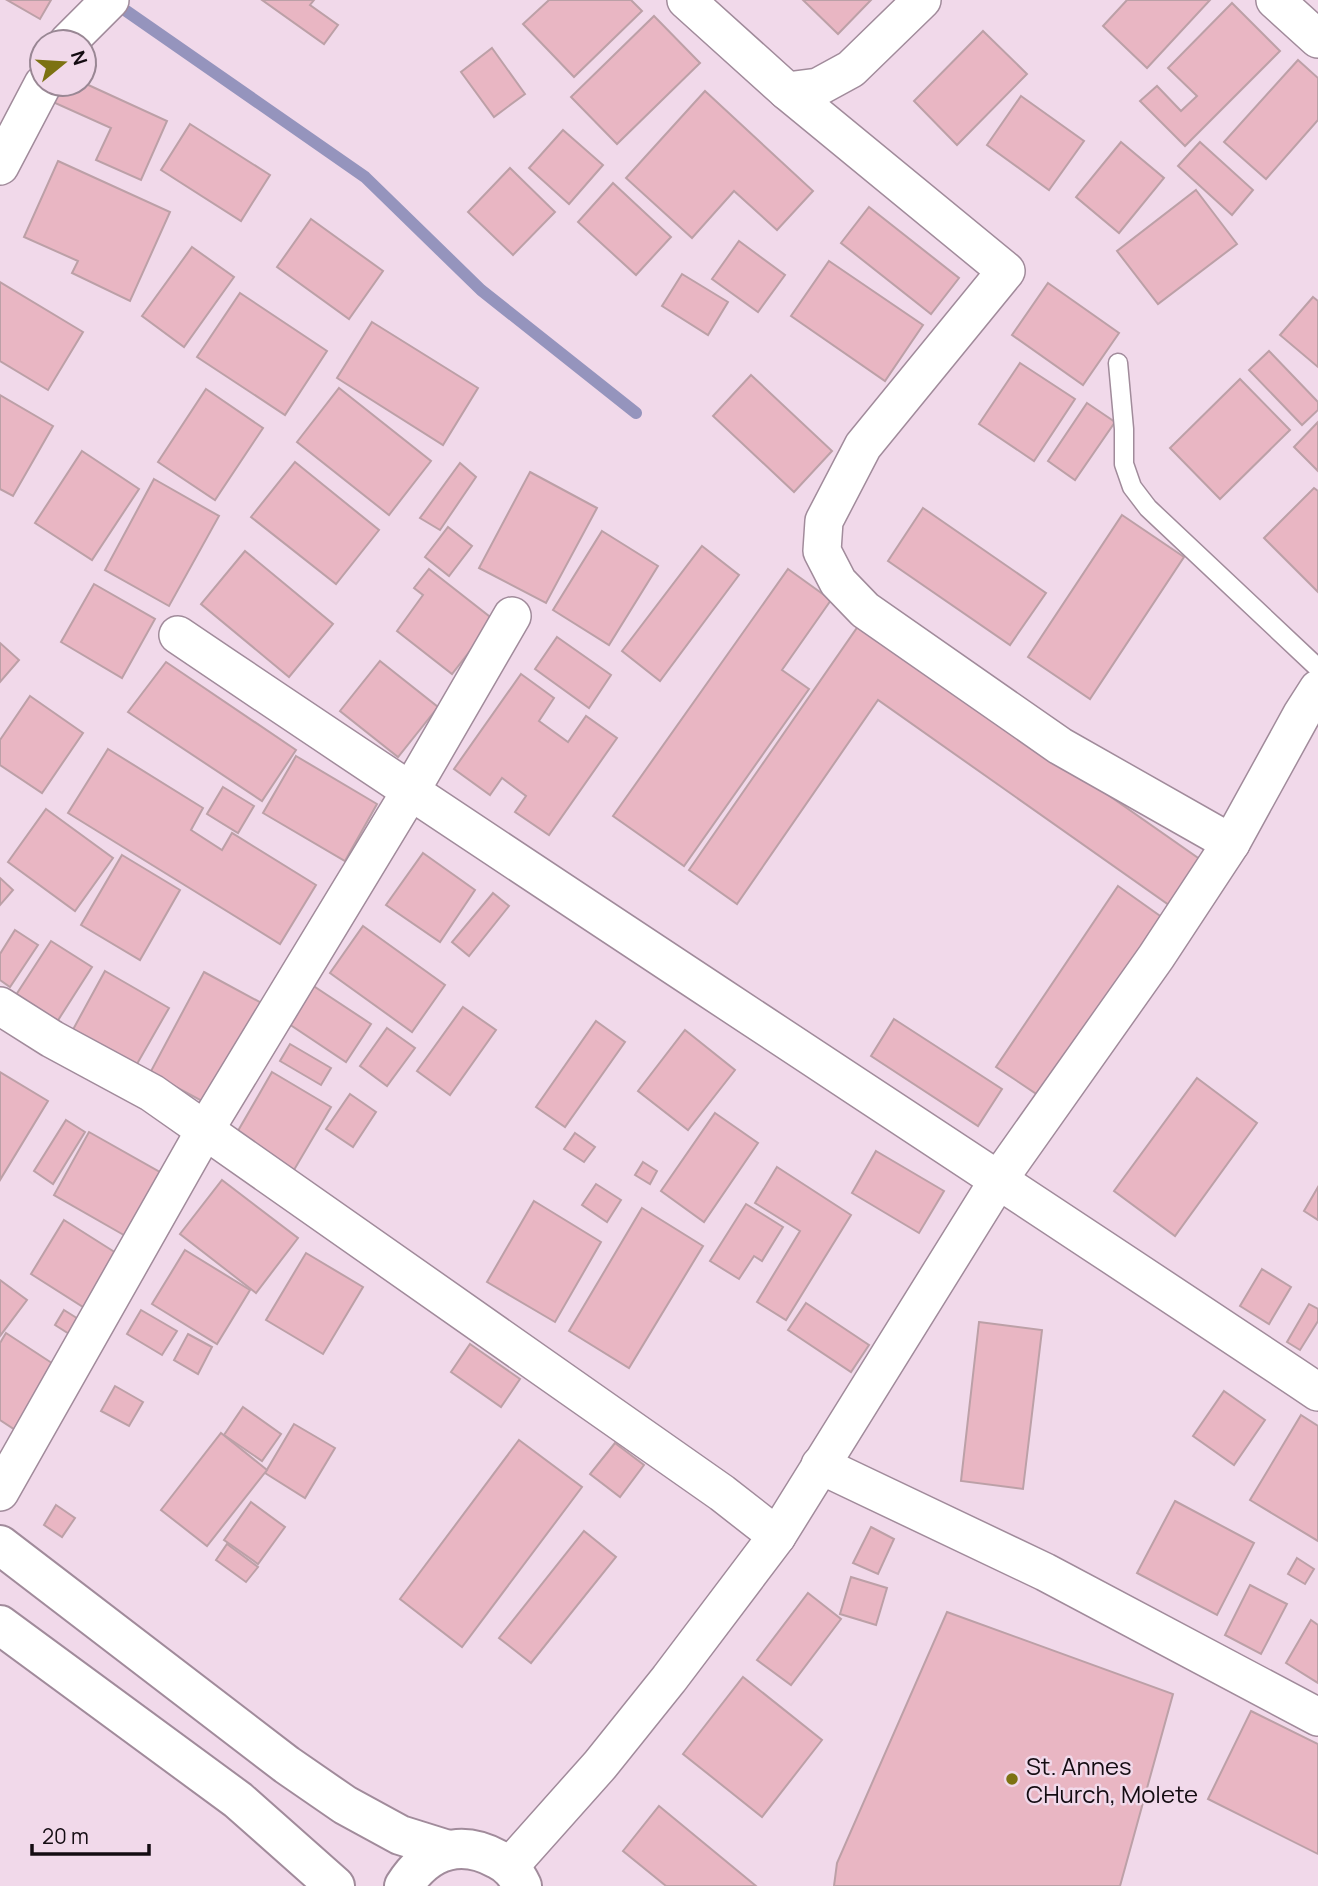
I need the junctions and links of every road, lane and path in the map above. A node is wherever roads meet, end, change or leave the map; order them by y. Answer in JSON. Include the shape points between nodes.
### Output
{"nodes":[{"id":1,"x":110,"y":0,"type":"edge"},
{"id":2,"x":686,"y":0,"type":"edge"},
{"id":3,"x":922,"y":0,"type":"edge"},
{"id":4,"x":1275,"y":0,"type":"edge"},
{"id":5,"x":82,"y":28,"type":"edge"},
{"id":6,"x":1318,"y":40,"type":"edge"},
{"id":7,"x":787,"y":91,"type":"junction"},
{"id":8,"x":36,"y":98,"type":"edge"},
{"id":9,"x":0,"y":166,"type":"edge"},
{"id":10,"x":1118,"y":363,"type":"dead end"},
{"id":11,"x":512,"y":616,"type":"dead end"},
{"id":12,"x":178,"y":635,"type":"dead end"},
{"id":13,"x":1318,"y":668,"type":"edge"},
{"id":14,"x":1313,"y":711,"type":"edge"},
{"id":15,"x":410,"y":792,"type":"junction"},
{"id":16,"x":1231,"y":843,"type":"junction"},
{"id":17,"x":0,"y":1006,"type":"edge"},
{"id":18,"x":205,"y":1130,"type":"junction"},
{"id":19,"x":999,"y":1179,"type":"junction"},
{"id":20,"x":1318,"y":1392,"type":"edge"},
{"id":21,"x":820,"y":1465,"type":"junction"},
{"id":22,"x":0,"y":1492,"type":"edge"},
{"id":23,"x":777,"y":1536,"type":"junction"},
{"id":24,"x":0,"y":1545,"type":"edge"},
{"id":25,"x":7,"y":1640,"type":"edge"},
{"id":26,"x":1318,"y":1717,"type":"edge"},
{"id":27,"x":448,"y":1850,"type":"junction"},
{"id":28,"x":516,"y":1876,"type":"edge"},
{"id":29,"x":335,"y":1886,"type":"edge"},
{"id":30,"x":404,"y":1886,"type":"edge"}],
"edges":[{"from":1,"to":5,"type":"street"},
{"from":2,"to":7,"type":"street"},
{"from":3,"to":7,"type":"street","via":[[851,69],[818,87]]},
{"from":4,"to":6,"type":"street"},
{"from":7,"to":16,"type":"street","via":[[1006,271],[863,446],[824,521],[822,551],[838,582],[865,610],[1060,746]]},
{"from":8,"to":9,"type":"street"},
{"from":10,"to":13,"type":"lane","via":[[1124,464],[1132,487],[1148,508]]},
{"from":11,"to":15,"type":"street"},
{"from":12,"to":15,"type":"street"},
{"from":14,"to":16,"type":"street"},
{"from":15,"to":18,"type":"street"},
{"from":15,"to":19,"type":"street"},
{"from":16,"to":19,"type":"street","via":[[1149,968]]},
{"from":17,"to":18,"type":"street","via":[[152,1093]]},
{"from":18,"to":22,"type":"street"},
{"from":18,"to":23,"type":"street"},
{"from":19,"to":20,"type":"street"},
{"from":19,"to":21,"type":"street"},
{"from":21,"to":23,"type":"street"},
{"from":21,"to":26,"type":"street","via":[[1045,1572]]},
{"from":23,"to":28,"type":"street"},
{"from":24,"to":27,"type":"highway","via":[[345,1805],[400,1835]]},
{"from":25,"to":29,"type":"highway","via":[[238,1800]]},
{"from":27,"to":28,"type":"highway","via":[[485,1852]]},
{"from":27,"to":30,"type":"highway","via":[[414,1870]]}]}
